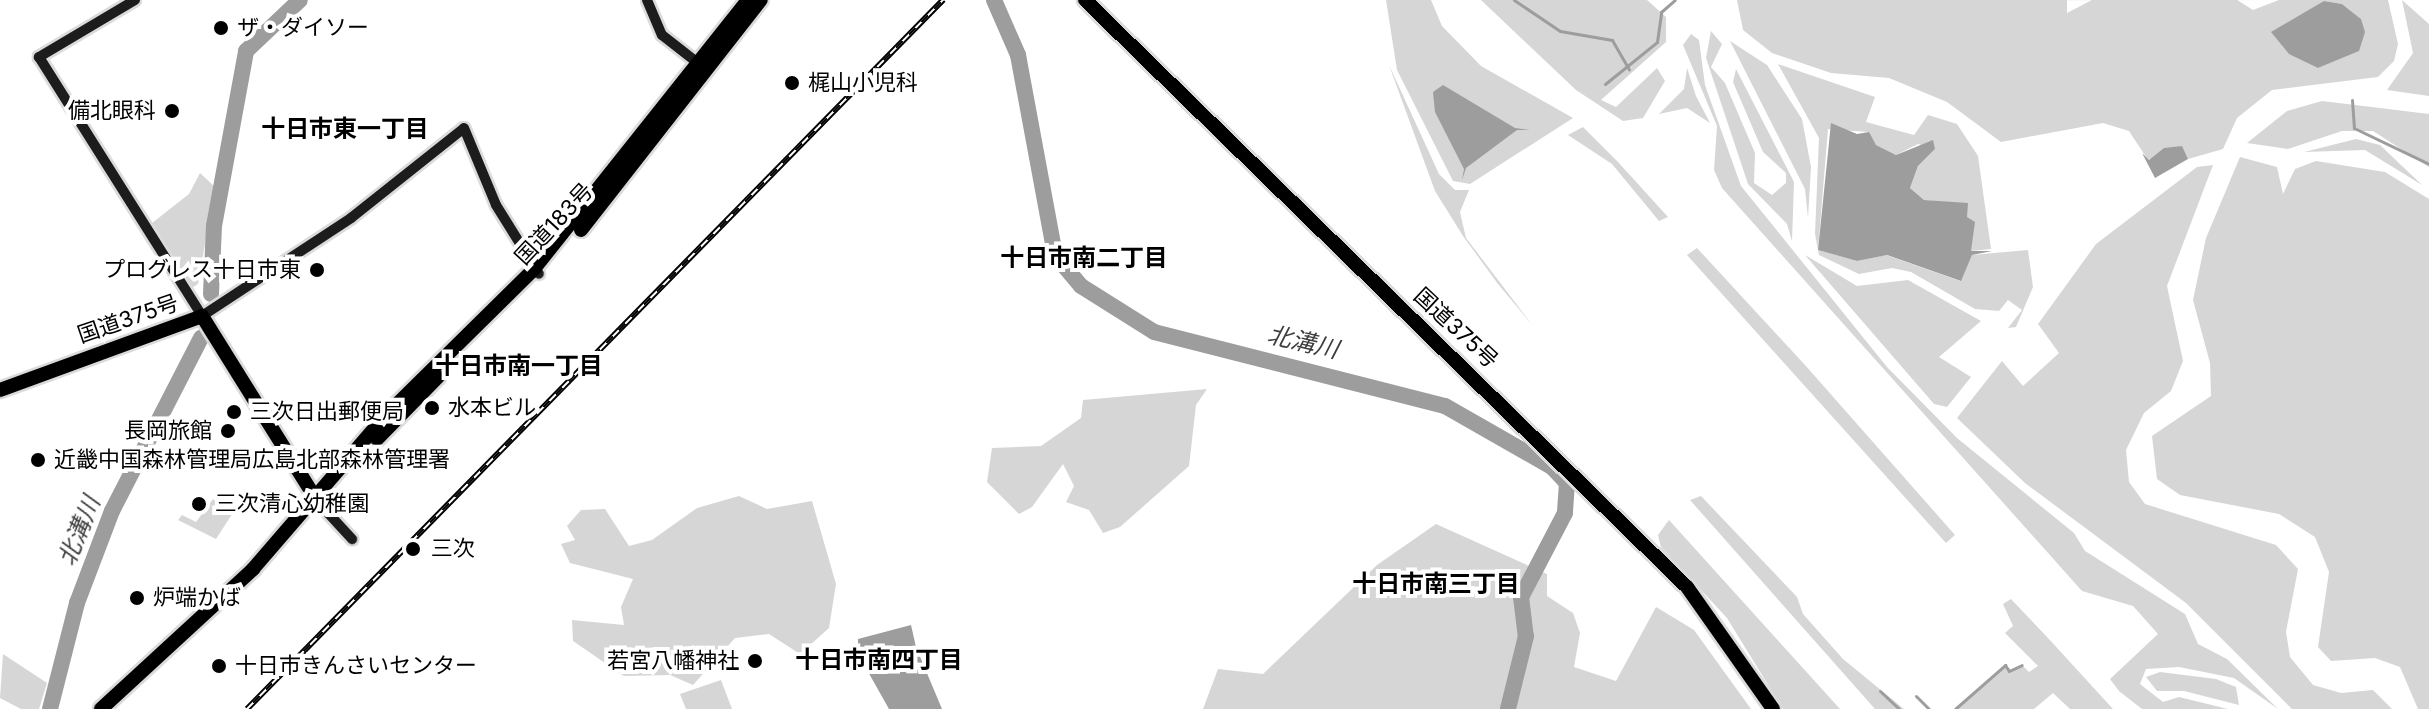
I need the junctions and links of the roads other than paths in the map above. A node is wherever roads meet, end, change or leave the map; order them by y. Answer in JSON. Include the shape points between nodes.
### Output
{"nodes":[{"id":1,"x":135,"y":0,"type":"edge"},
{"id":2,"x":647,"y":0,"type":"edge"},
{"id":3,"x":748,"y":0,"type":"edge"},
{"id":4,"x":761,"y":0,"type":"edge"},
{"id":5,"x":1085,"y":0,"type":"edge"},
{"id":6,"x":703,"y":66,"type":"junction"},
{"id":7,"x":537,"y":271,"type":"junction"},
{"id":8,"x":202,"y":316,"type":"junction"},
{"id":9,"x":0,"y":390,"type":"edge"},
{"id":10,"x":317,"y":501,"type":"junction"},
{"id":11,"x":352,"y":539,"type":"dead end"},
{"id":12,"x":101,"y":709,"type":"edge"},
{"id":13,"x":1773,"y":709,"type":"edge"}],
"edges":[{"from":1,"to":8,"type":"street","via":[[39,57]]},
{"from":2,"to":6,"type":"street","via":[[662,35]]},
{"from":3,"to":6,"type":"highway","name":"国道183号"},
{"from":4,"to":6,"type":"highway","name":"国道183号"},
{"from":5,"to":13,"type":"highway","name":"国道375号","via":[[1687,587]]},
{"from":6,"to":7,"type":"highway","name":"国道183号"},
{"from":7,"to":8,"type":"street","via":[[496,205],[464,128],[351,218]]},
{"from":7,"to":10,"type":"highway","name":"国道183号","via":[[387,414]]},
{"from":8,"to":9,"type":"highway","name":"国道375号"},
{"from":8,"to":10,"type":"highway","name":"国道375号"},
{"from":10,"to":11,"type":"street"},
{"from":10,"to":12,"type":"highway","name":"国道183号","via":[[193,627]]}]}
